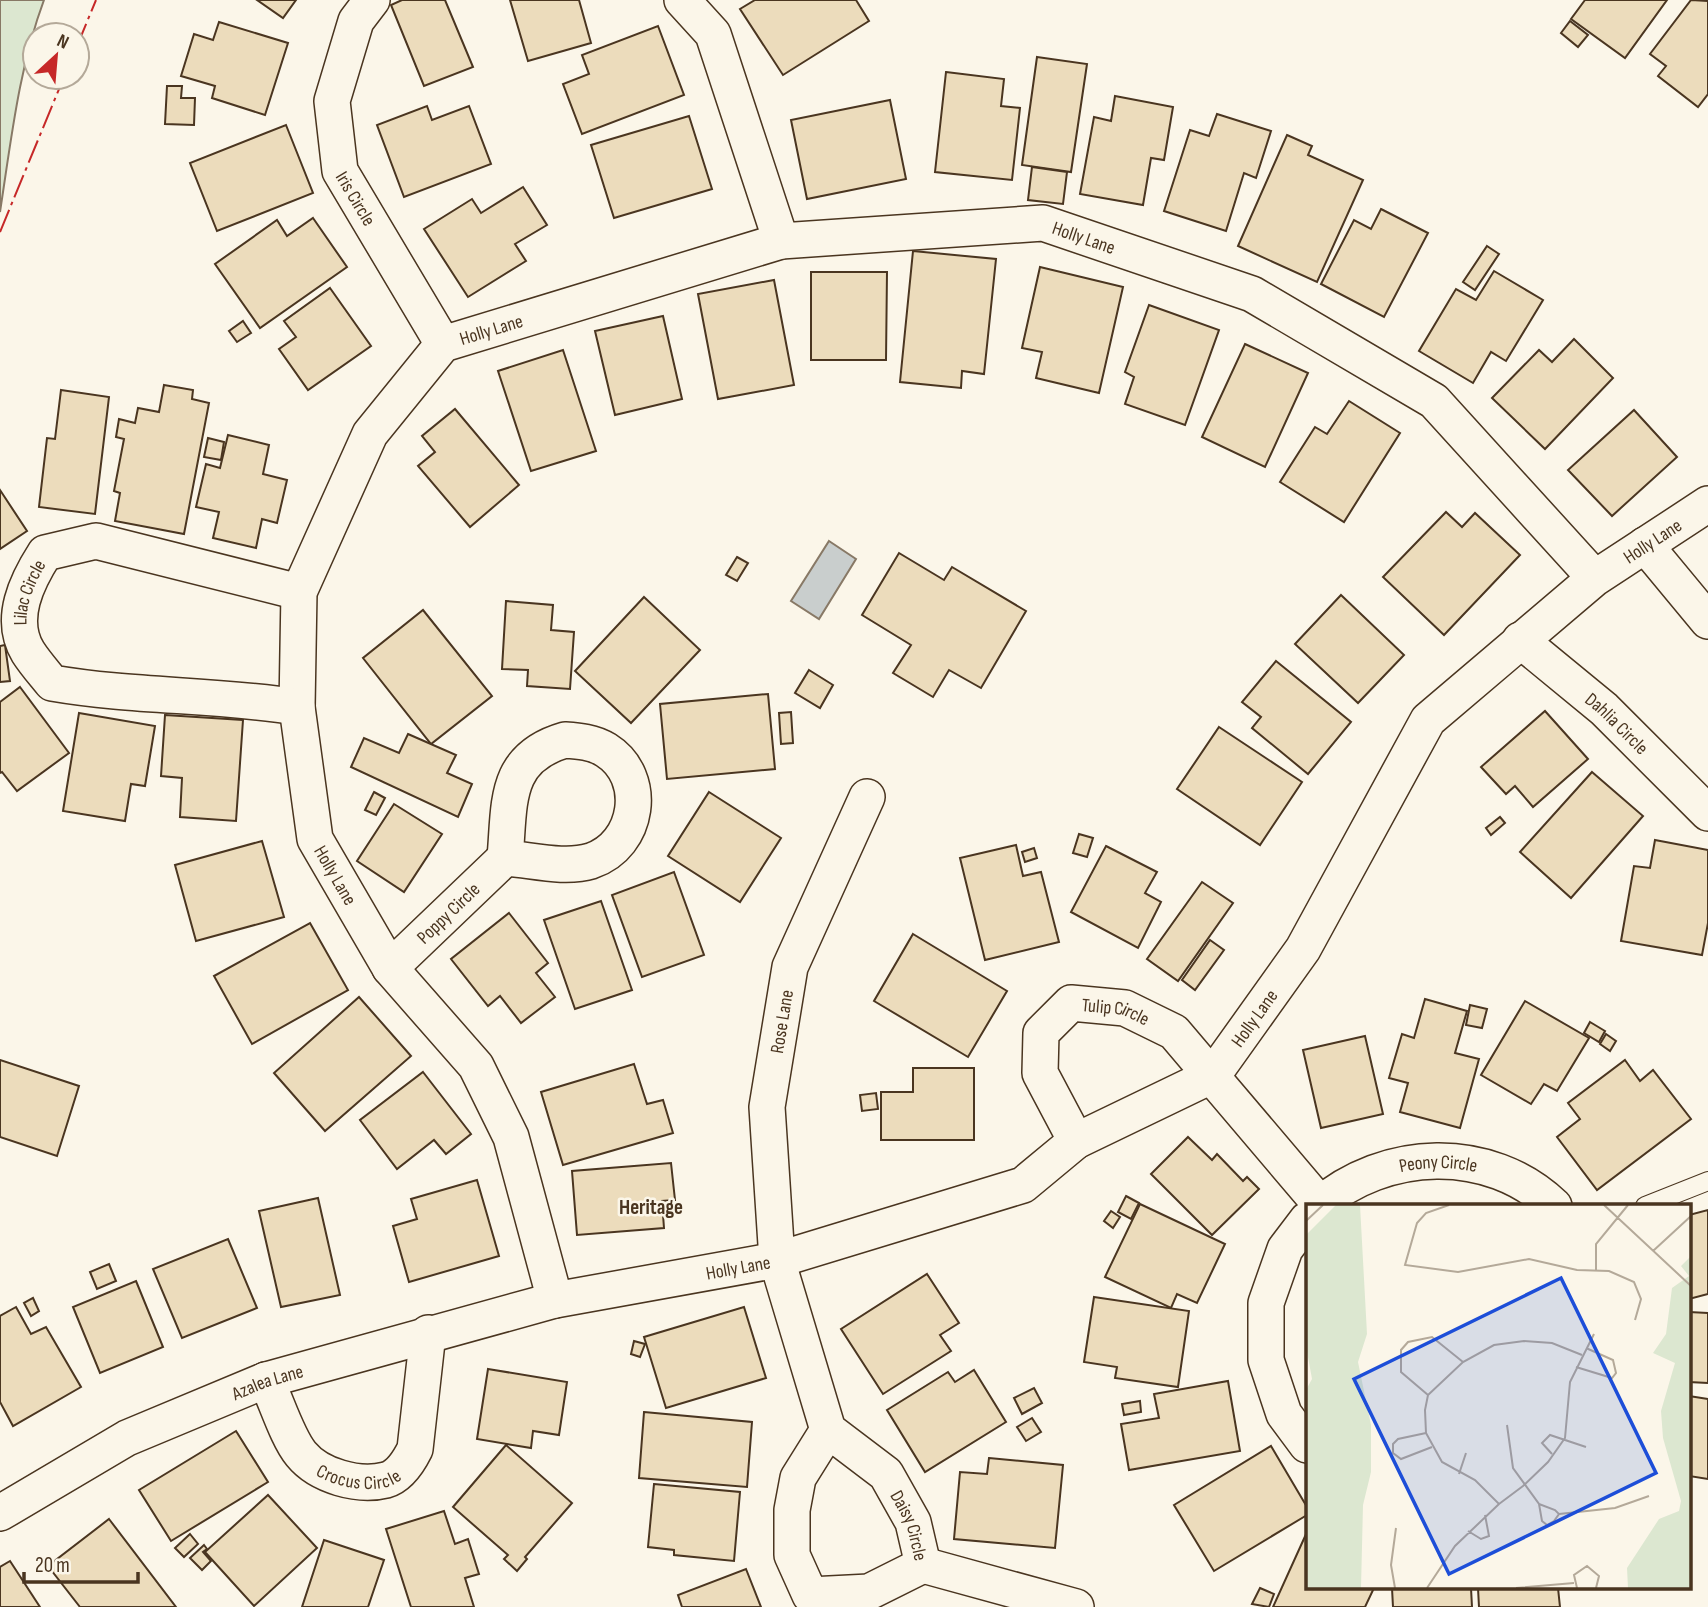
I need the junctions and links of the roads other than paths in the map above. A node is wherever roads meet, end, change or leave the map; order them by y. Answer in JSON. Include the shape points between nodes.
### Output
{"nodes":[{"id":1,"x":372,"y":0,"type":"edge"},
{"id":2,"x":682,"y":0,"type":"edge"},
{"id":3,"x":781,"y":241,"type":"junction"},
{"id":4,"x":443,"y":344,"type":"junction"},
{"id":5,"x":1708,"y":504,"type":"edge"},
{"id":6,"x":1646,"y":545,"type":"junction"},
{"id":7,"x":1595,"y":578,"type":"junction"},
{"id":8,"x":299,"y":592,"type":"junction"},
{"id":9,"x":1708,"y":621,"type":"edge"},
{"id":10,"x":1520,"y":639,"type":"junction"},
{"id":11,"x":296,"y":707,"type":"junction"},
{"id":12,"x":867,"y":797,"type":"dead end"},
{"id":13,"x":1708,"y":813,"type":"edge"},
{"id":14,"x":505,"y":858,"type":"dead end"},
{"id":15,"x":390,"y":968,"type":"junction"},
{"id":16,"x":1213,"y":1075,"type":"junction"},
{"id":17,"x":1076,"y":1141,"type":"junction"},
{"id":18,"x":1708,"y":1181,"type":"edge"},
{"id":19,"x":1310,"y":1204,"type":"edge"},
{"id":20,"x":1324,"y":1204,"type":"edge"},
{"id":21,"x":1552,"y":1204,"type":"edge"},
{"id":22,"x":1650,"y":1204,"type":"edge"},
{"id":23,"x":1306,"y":1221,"type":"edge"},
{"id":24,"x":777,"y":1260,"type":"junction"},
{"id":25,"x":555,"y":1300,"type":"junction"},
{"id":26,"x":428,"y":1333,"type":"junction"},
{"id":27,"x":266,"y":1380,"type":"junction"},
{"id":28,"x":828,"y":1430,"type":"junction"},
{"id":29,"x":1306,"y":1444,"type":"edge"},
{"id":30,"x":0,"y":1513,"type":"edge"},
{"id":31,"x":923,"y":1565,"type":"junction"},
{"id":32,"x":1076,"y":1607,"type":"edge"}],
"edges":[{"from":1,"to":4,"type":"street","name":"Iris Circle","via":[[356,21],[332,101],[340,171]]},
{"from":2,"to":3,"type":"street","via":[[713,34]]},
{"from":3,"to":4,"type":"street","name":"Holly Lane"},
{"from":3,"to":7,"type":"street","name":"Holly Lane","via":[[1043,223],[1252,294],[1434,401]]},
{"from":4,"to":8,"type":"street","name":"Holly Lane","via":[[370,434]]},
{"from":5,"to":6,"type":"street","name":"Holly Lane"},
{"from":6,"to":7,"type":"street","name":"Holly Lane"},
{"from":6,"to":9,"type":"street"},
{"from":7,"to":10,"type":"street","name":"Holly Lane"},
{"from":8,"to":11,"type":"street","name":"Holly Lane"},
{"from":8,"to":11,"type":"street","name":"Lilac Circle","via":[[96,541],[45,553],[27,581],[19,616],[26,650],[52,683],[107,692],[238,698]]},
{"from":10,"to":13,"type":"street","name":"Dahlia Circle","via":[[1604,709]]},
{"from":10,"to":16,"type":"street","name":"Holly Lane","via":[[1428,720],[1303,949]]},
{"from":11,"to":15,"type":"street","name":"Holly Lane","via":[[315,839]]},
{"from":12,"to":24,"type":"street","name":"Rose Lane","via":[[790,967],[767,1107]]},
{"from":14,"to":15,"type":"street","name":"Poppy Circle"},
{"from":15,"to":25,"type":"street","name":"Holly Lane","via":[[482,1078],[511,1137]]},
{"from":16,"to":17,"type":"street","name":"Holly Lane"},
{"from":16,"to":17,"type":"street","name":"Tulip Circle","via":[[1174,1032],[1125,1008],[1071,1003],[1041,1033],[1040,1073]]},
{"from":16,"to":19,"type":"street"},
{"from":17,"to":24,"type":"street","name":"Holly Lane","via":[[1023,1185]]},
{"from":18,"to":22,"type":"lane"},
{"from":20,"to":21,"type":"street","name":"Peony Circle","via":[[1369,1172],[1426,1159],[1484,1165],[1537,1189]]},
{"from":23,"to":29,"type":"street","name":"Peony Circle","via":[[1284,1249],[1266,1303],[1266,1360],[1284,1414]]},
{"from":24,"to":25,"type":"street","name":"Holly Lane"},
{"from":24,"to":28,"type":"street"},
{"from":25,"to":26,"type":"street","name":"Azalea Lane"},
{"from":26,"to":27,"type":"street","name":"Azalea Lane"},
{"from":26,"to":27,"type":"street","name":"Crocus Circle","via":[[415,1449],[407,1465],[387,1480],[323,1473],[300,1453]]},
{"from":27,"to":30,"type":"street","name":"Azalea Lane","via":[[127,1438]]},
{"from":28,"to":31,"type":"street","name":"Daisy Circle","via":[[886,1474],[913,1522]]},
{"from":28,"to":31,"type":"street","name":"Daisy Circle","via":[[798,1478],[792,1510],[792,1555],[810,1595],[869,1592]]},
{"from":31,"to":32,"type":"street"}]}
